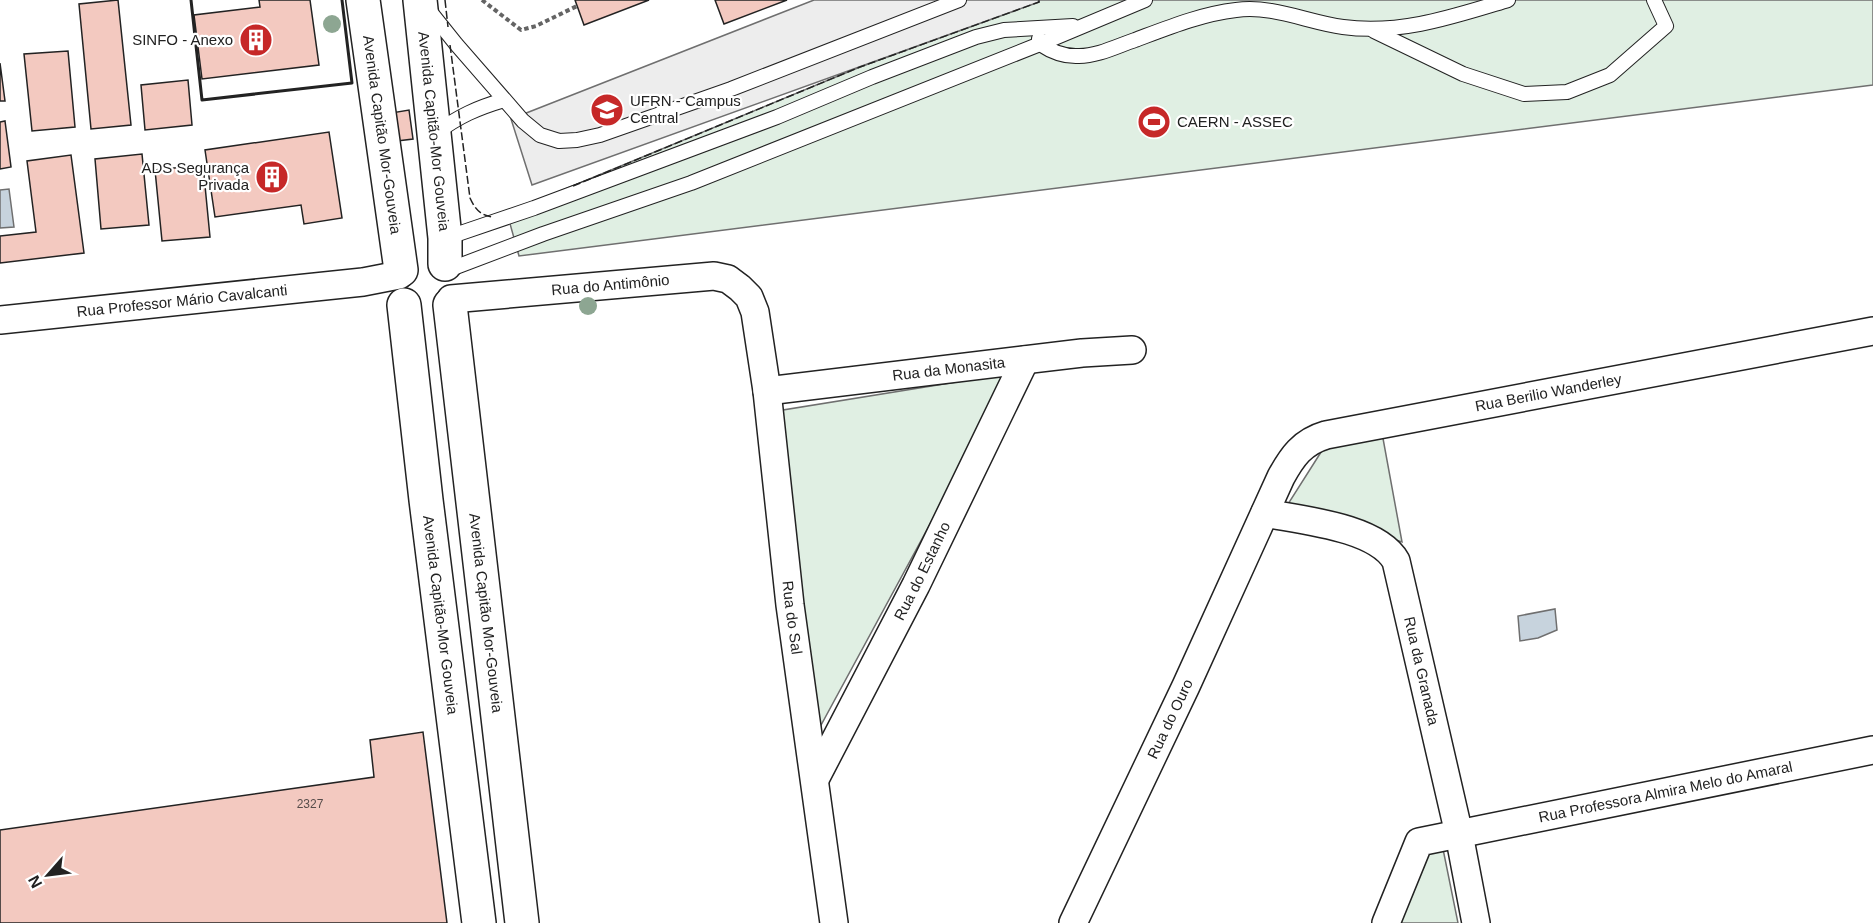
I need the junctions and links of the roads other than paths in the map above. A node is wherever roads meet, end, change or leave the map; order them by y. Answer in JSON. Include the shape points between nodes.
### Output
{"nodes":[{"id":1,"x":363,"y":0,"type":"edge"},
{"id":2,"x":421,"y":0,"type":"edge"},
{"id":3,"x":959,"y":0,"type":"edge"},
{"id":4,"x":1145,"y":0,"type":"edge"},
{"id":5,"x":1508,"y":0,"type":"edge"},
{"id":6,"x":1654,"y":0,"type":"edge"},
{"id":7,"x":1081,"y":26,"type":"junction"},
{"id":8,"x":1035,"y":28,"type":"junction"},
{"id":9,"x":1372,"y":30,"type":"junction"},
{"id":10,"x":1040,"y":44,"type":"junction"},
{"id":11,"x":504,"y":100,"type":"junction"},
{"id":12,"x":434,"y":134,"type":"junction"},
{"id":13,"x":448,"y":275,"type":"junction"},
{"id":14,"x":401,"y":287,"type":"junction"},
{"id":15,"x":754,"y":312,"type":"joint"},
{"id":16,"x":0,"y":320,"type":"edge"},
{"id":17,"x":1873,"y":331,"type":"edge"},
{"id":18,"x":1131,"y":350,"type":"dead end"},
{"id":19,"x":1025,"y":360,"type":"junction"},
{"id":20,"x":767,"y":391,"type":"junction"},
{"id":21,"x":1265,"y":513,"type":"junction"},
{"id":22,"x":1873,"y":750,"type":"edge"},
{"id":23,"x":815,"y":779,"type":"junction"},
{"id":24,"x":511,"y":832,"type":"junction"},
{"id":25,"x":1459,"y":834,"type":"junction"},
{"id":26,"x":468,"y":836,"type":"junction"},
{"id":27,"x":479,"y":923,"type":"edge"},
{"id":28,"x":522,"y":923,"type":"edge"},
{"id":29,"x":834,"y":923,"type":"edge"},
{"id":30,"x":1073,"y":923,"type":"edge"},
{"id":31,"x":1386,"y":923,"type":"edge"},
{"id":32,"x":1476,"y":923,"type":"edge"}],
"edges":[{"from":1,"to":14,"type":"main road","name":"Avenida Capitão Mor-Gouveia"},
{"from":2,"to":11,"type":"lane"},
{"from":2,"to":12,"type":"main road","name":"Avenida Capitão-Mor Gouveia"},
{"from":3,"to":11,"type":"lane","via":[[731,89],[600,135],[577,140],[547,138]]},
{"from":4,"to":7,"type":"lane"},
{"from":5,"to":9,"type":"lane","via":[[1441,20]]},
{"from":6,"to":9,"type":"lane","via":[[1666,26],[1610,75],[1567,92],[1524,94],[1463,74]]},
{"from":7,"to":8,"type":"lane"},
{"from":7,"to":10,"type":"lane"},
{"from":8,"to":10,"type":"lane"},
{"from":8,"to":13,"type":"lane","via":[[976,37],[534,208]]},
{"from":9,"to":10,"type":"lane","via":[[1266,10],[1238,10],[1169,27],[1082,57],[1059,54]]},
{"from":10,"to":13,"type":"lane","via":[[691,183],[543,234]]},
{"from":11,"to":12,"type":"lane","via":[[456,118]]},
{"from":12,"to":13,"type":"main road","name":"Avenida Capitão-Mor Gouveia"},
{"from":13,"to":14,"type":"main road","via":[[430,256],[418,258],[408,263]]},
{"from":13,"to":14,"type":"main road","via":[[444,312],[432,317],[416,315]]},
{"from":13,"to":15,"type":"street","name":"Rua do Antimônio","via":[[714,276],[728,279],[740,288],[749,297]]},
{"from":13,"to":24,"type":"main road","name":"Avenida Capitão Mor-Gouveia"},
{"from":14,"to":16,"type":"street","name":"Rua Professor Mário Cavalcanti","via":[[363,282]]},
{"from":14,"to":26,"type":"main road","name":"Avenida Capitão-Mor Gouveia"},
{"from":15,"to":20,"type":"street","name":"Rua do Sal"},
{"from":17,"to":21,"type":"street","name":"Rua Berilio Wanderley","via":[[1319,437],[1306,442],[1292,457]]},
{"from":18,"to":19,"type":"street","name":"Rua da Monasita"},
{"from":19,"to":20,"type":"street","name":"Rua da Monasita"},
{"from":19,"to":23,"type":"street","name":"Rua do Estanho","via":[[916,585]]},
{"from":20,"to":23,"type":"street","name":"Rua do Sal","via":[[790,605]]},
{"from":21,"to":25,"type":"street","name":"Rua da Granada","via":[[1367,536],[1393,557]]},
{"from":21,"to":30,"type":"street","name":"Rua do Ouro"},
{"from":22,"to":25,"type":"street","name":"Rua Professora Almira Melo do Amaral"},
{"from":23,"to":29,"type":"street","name":"Rua do Sal"},
{"from":24,"to":26,"type":"main road"},
{"from":24,"to":28,"type":"main road","name":"Avenida Capitão Mor-Gouveia"},
{"from":25,"to":31,"type":"street","name":"Rua Professora Almira Melo do Amaral","via":[[1419,842]]},
{"from":25,"to":32,"type":"street","name":"Rua da Granada"},
{"from":26,"to":27,"type":"main road","name":"Avenida Capitão-Mor Gouveia"}]}
